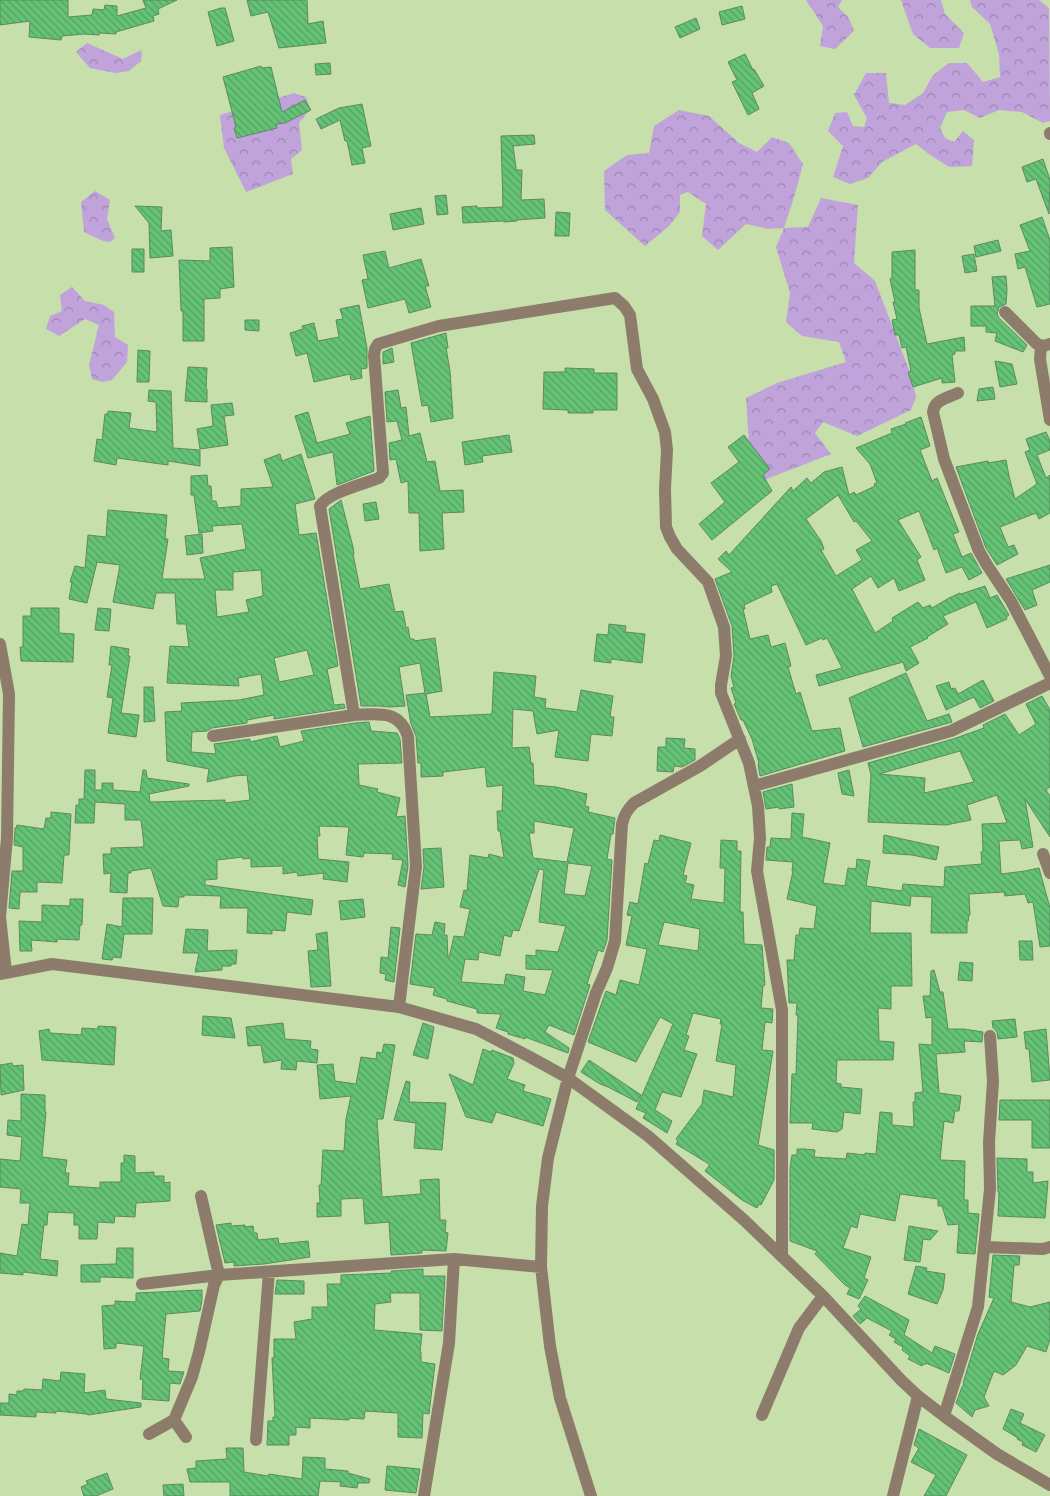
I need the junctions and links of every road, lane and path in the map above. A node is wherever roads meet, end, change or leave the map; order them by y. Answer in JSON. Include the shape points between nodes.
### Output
{"nodes":[{"id":1,"x":1005,"y":312,"type":"dead end"},
{"id":2,"x":1045,"y":345,"type":"edge"},
{"id":3,"x":958,"y":393,"type":"dead end"},
{"id":4,"x":1050,"y":420,"type":"edge"},
{"id":5,"x":0,"y":644,"type":"edge"},
{"id":6,"x":1050,"y":676,"type":"edge"},
{"id":7,"x":1050,"y":683,"type":"edge"},
{"id":8,"x":354,"y":715,"type":"junction"},
{"id":9,"x":213,"y":736,"type":"dead end"},
{"id":10,"x":740,"y":739,"type":"junction"},
{"id":11,"x":754,"y":786,"type":"junction"},
{"id":12,"x":1043,"y":854,"type":"dead end"},
{"id":13,"x":1050,"y":873,"type":"edge"},
{"id":14,"x":3,"y":973,"type":"edge"},
{"id":15,"x":399,"y":1008,"type":"junction"},
{"id":16,"x":990,"y":1036,"type":"dead end"},
{"id":17,"x":568,"y":1078,"type":"junction"},
{"id":18,"x":201,"y":1196,"type":"dead end"},
{"id":19,"x":984,"y":1247,"type":"junction"},
{"id":20,"x":1050,"y":1247,"type":"edge"},
{"id":21,"x":782,"y":1257,"type":"junction"},
{"id":22,"x":454,"y":1259,"type":"junction"},
{"id":23,"x":541,"y":1267,"type":"junction"},
{"id":24,"x":269,"y":1272,"type":"junction"},
{"id":25,"x":219,"y":1275,"type":"junction"},
{"id":26,"x":142,"y":1284,"type":"dead end"},
{"id":27,"x":823,"y":1296,"type":"junction"},
{"id":28,"x":918,"y":1396,"type":"junction"},
{"id":29,"x":762,"y":1415,"type":"dead end"},
{"id":30,"x":944,"y":1416,"type":"junction"},
{"id":31,"x":174,"y":1420,"type":"junction"},
{"id":32,"x":149,"y":1434,"type":"dead end"},
{"id":33,"x":186,"y":1437,"type":"dead end"},
{"id":34,"x":256,"y":1440,"type":"dead end"},
{"id":35,"x":1050,"y":1485,"type":"edge"},
{"id":36,"x":424,"y":1496,"type":"edge"},
{"id":37,"x":591,"y":1496,"type":"edge"},
{"id":38,"x":893,"y":1496,"type":"edge"}],
"edges":[{"from":1,"to":2,"type":"street","via":[[1037,344]]},
{"from":2,"to":4,"type":"street","via":[[1040,359]]},
{"from":3,"to":6,"type":"street","via":[[934,406],[944,459],[979,551],[1011,601]]},
{"from":5,"to":14,"type":"street","via":[[9,694],[7,838],[0,917]]},
{"from":7,"to":11,"type":"street","via":[[951,731]]},
{"from":8,"to":9,"type":"street"},
{"from":8,"to":10,"type":"street","via":[[320,506],[326,499],[383,474],[374,355],[378,344],[439,326],[615,298],[630,315],[637,369],[654,398],[665,432],[666,527],[677,549],[708,582],[724,627],[726,656],[721,686]]},
{"from":8,"to":15,"type":"street","via":[[380,714],[395,718],[406,728],[408,737],[416,866]]},
{"from":10,"to":11,"type":"street"},
{"from":10,"to":17,"type":"street","via":[[634,803],[624,815],[615,941]]},
{"from":11,"to":21,"type":"street","via":[[760,831],[758,871],[782,1010]]},
{"from":12,"to":13,"type":"street"},
{"from":14,"to":15,"type":"street","via":[[52,964]]},
{"from":15,"to":17,"type":"street","via":[[476,1029]]},
{"from":16,"to":19,"type":"street","via":[[993,1081],[990,1189]]},
{"from":17,"to":21,"type":"street","via":[[648,1136]]},
{"from":17,"to":23,"type":"street","via":[[548,1158],[542,1206]]},
{"from":18,"to":25,"type":"street"},
{"from":19,"to":20,"type":"street"},
{"from":19,"to":30,"type":"street","via":[[978,1307]]},
{"from":21,"to":27,"type":"street"},
{"from":22,"to":23,"type":"street"},
{"from":22,"to":24,"type":"street"},
{"from":22,"to":36,"type":"street","via":[[449,1343]]},
{"from":23,"to":37,"type":"street","via":[[560,1398]]},
{"from":24,"to":25,"type":"street"},
{"from":24,"to":34,"type":"street"},
{"from":25,"to":26,"type":"street"},
{"from":25,"to":31,"type":"street","via":[[192,1377]]},
{"from":27,"to":28,"type":"street"},
{"from":27,"to":29,"type":"street","via":[[800,1328]]},
{"from":28,"to":30,"type":"street"},
{"from":28,"to":38,"type":"street"},
{"from":30,"to":35,"type":"street","via":[[996,1454]]},
{"from":31,"to":32,"type":"street"},
{"from":31,"to":33,"type":"street"}]}
